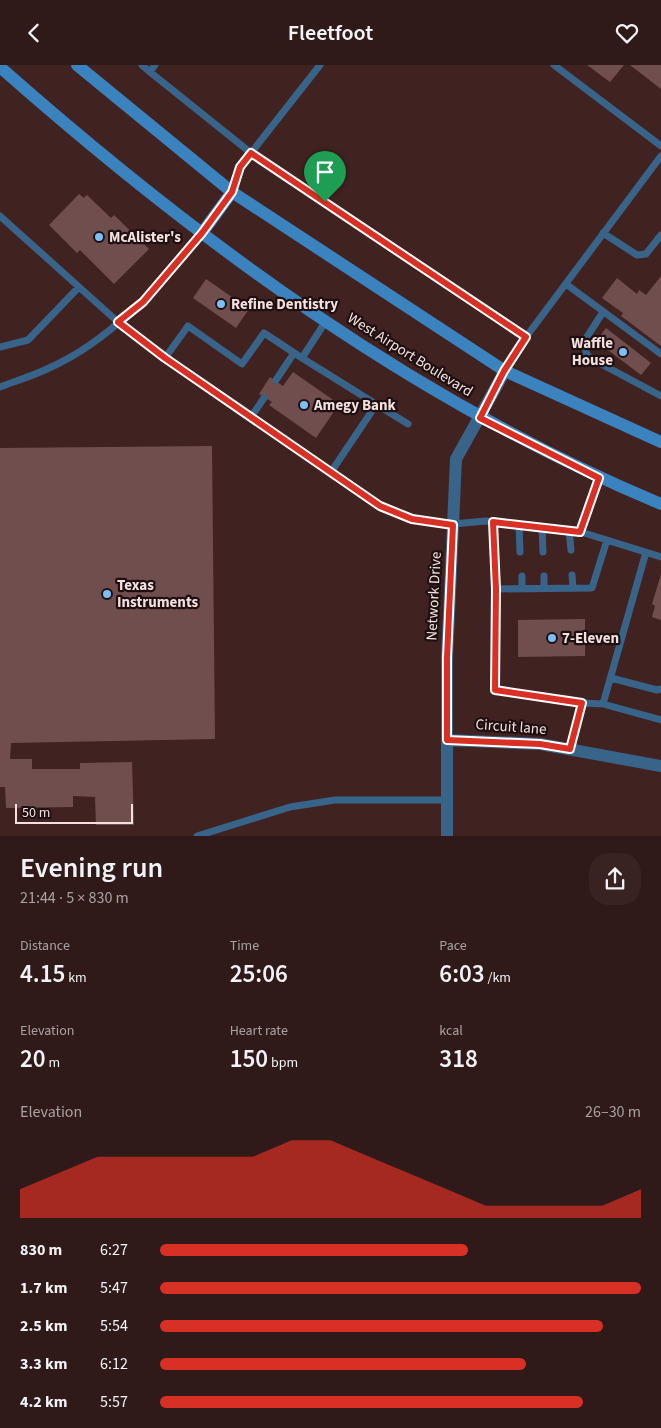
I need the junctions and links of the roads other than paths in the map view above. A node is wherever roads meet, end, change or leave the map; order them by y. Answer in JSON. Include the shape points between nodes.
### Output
{"nodes":[{"id":1,"x":77,"y":65,"type":"edge"},
{"id":2,"x":142,"y":65,"type":"edge"},
{"id":3,"x":155,"y":65,"type":"edge"},
{"id":4,"x":320,"y":65,"type":"edge"},
{"id":5,"x":554,"y":65,"type":"edge"},
{"id":6,"x":0,"y":67,"type":"edge"},
{"id":7,"x":150,"y":71,"type":"junction"},
{"id":8,"x":661,"y":146,"type":"edge"},
{"id":9,"x":251,"y":153,"type":"junction"},
{"id":10,"x":661,"y":156,"type":"edge"},
{"id":11,"x":232,"y":192,"type":"junction"},
{"id":12,"x":0,"y":216,"type":"edge"},
{"id":13,"x":202,"y":233,"type":"junction"},
{"id":14,"x":603,"y":233,"type":"junction"},
{"id":15,"x":661,"y":235,"type":"edge"},
{"id":16,"x":566,"y":284,"type":"junction"},
{"id":17,"x":79,"y":287,"type":"junction"},
{"id":18,"x":603,"y":312,"type":"junction"},
{"id":19,"x":326,"y":321,"type":"junction"},
{"id":20,"x":118,"y":322,"type":"junction"},
{"id":21,"x":526,"y":337,"type":"junction"},
{"id":22,"x":0,"y":347,"type":"edge"},
{"id":23,"x":294,"y":353,"type":"junction"},
{"id":24,"x":661,"y":353,"type":"edge"},
{"id":25,"x":165,"y":358,"type":"junction"},
{"id":26,"x":302,"y":358,"type":"junction"},
{"id":27,"x":504,"y":371,"type":"junction"},
{"id":28,"x":276,"y":380,"type":"dead end"},
{"id":29,"x":0,"y":387,"type":"edge"},
{"id":30,"x":661,"y":396,"type":"edge"},
{"id":31,"x":264,"y":398,"type":"dead end"},
{"id":32,"x":376,"y":405,"type":"junction"},
{"id":33,"x":251,"y":417,"type":"junction"},
{"id":34,"x":480,"y":418,"type":"junction"},
{"id":35,"x":408,"y":424,"type":"dead end"},
{"id":36,"x":661,"y":442,"type":"edge"},
{"id":37,"x":331,"y":472,"type":"junction"},
{"id":38,"x":599,"y":478,"type":"junction"},
{"id":39,"x":661,"y":503,"type":"edge"},
{"id":40,"x":493,"y":522,"type":"junction"},
{"id":41,"x":453,"y":525,"type":"junction"},
{"id":42,"x":519,"y":525,"type":"junction"},
{"id":43,"x":542,"y":527,"type":"junction"},
{"id":44,"x":569,"y":530,"type":"junction"},
{"id":45,"x":580,"y":532,"type":"junction"},
{"id":46,"x":607,"y":540,"type":"junction"},
{"id":47,"x":571,"y":550,"type":"dead end"},
{"id":48,"x":520,"y":552,"type":"dead end"},
{"id":49,"x":543,"y":552,"type":"dead end"},
{"id":50,"x":646,"y":552,"type":"junction"},
{"id":51,"x":661,"y":557,"type":"edge"},
{"id":52,"x":572,"y":575,"type":"dead end"},
{"id":53,"x":522,"y":576,"type":"dead end"},
{"id":54,"x":544,"y":577,"type":"dead end"},
{"id":55,"x":572,"y":588,"type":"junction"},
{"id":56,"x":496,"y":589,"type":"junction"},
{"id":57,"x":522,"y":589,"type":"junction"},
{"id":58,"x":544,"y":589,"type":"junction"},
{"id":59,"x":611,"y":678,"type":"junction"},
{"id":60,"x":661,"y":689,"type":"edge"},
{"id":61,"x":582,"y":703,"type":"junction"},
{"id":62,"x":603,"y":705,"type":"junction"},
{"id":63,"x":661,"y":719,"type":"edge"},
{"id":64,"x":447,"y":740,"type":"junction"},
{"id":65,"x":570,"y":749,"type":"junction"},
{"id":66,"x":661,"y":766,"type":"edge"},
{"id":67,"x":447,"y":800,"type":"junction"},
{"id":68,"x":197,"y":835,"type":"edge"},
{"id":69,"x":447,"y":835,"type":"edge"}],
"edges":[{"from":1,"to":11,"type":"main road"},
{"from":2,"to":7,"type":"lane"},
{"from":3,"to":7,"type":"lane"},
{"from":4,"to":9,"type":"lane"},
{"from":5,"to":8,"type":"lane"},
{"from":6,"to":13,"type":"main road","name":"West Airport Boulevard"},
{"from":7,"to":9,"type":"lane"},
{"from":9,"to":11,"type":"lane","via":[[240,167]]},
{"from":9,"to":21,"type":"lane"},
{"from":10,"to":14,"type":"lane"},
{"from":11,"to":13,"type":"main road"},
{"from":11,"to":27,"type":"main road"},
{"from":12,"to":17,"type":"lane"},
{"from":13,"to":19,"type":"main road","name":"West Airport Boulevard","via":[[283,294]]},
{"from":13,"to":20,"type":"lane","via":[[143,302]]},
{"from":14,"to":15,"type":"lane","via":[[637,255],[646,254]]},
{"from":14,"to":16,"type":"lane"},
{"from":16,"to":18,"type":"lane"},
{"from":16,"to":21,"type":"lane"},
{"from":17,"to":20,"type":"lane"},
{"from":17,"to":22,"type":"lane","via":[[28,339]]},
{"from":18,"to":24,"type":"lane"},
{"from":18,"to":30,"type":"lane","via":[[585,340],[586,353]]},
{"from":19,"to":26,"type":"lane"},
{"from":19,"to":34,"type":"main road","name":"West Airport Boulevard"},
{"from":20,"to":25,"type":"lane"},
{"from":20,"to":29,"type":"lane","via":[[92,343],[48,368]]},
{"from":21,"to":27,"type":"lane"},
{"from":23,"to":25,"type":"lane","via":[[264,333],[242,364],[188,326]]},
{"from":23,"to":26,"type":"lane"},
{"from":23,"to":28,"type":"lane"},
{"from":25,"to":33,"type":"lane"},
{"from":26,"to":32,"type":"lane"},
{"from":27,"to":34,"type":"street","name":"Network Drive"},
{"from":27,"to":36,"type":"main road"},
{"from":31,"to":33,"type":"lane"},
{"from":32,"to":35,"type":"lane"},
{"from":32,"to":37,"type":"lane"},
{"from":33,"to":37,"type":"lane"},
{"from":34,"to":38,"type":"main road","name":"West Airport Boulevard"},
{"from":34,"to":41,"type":"street","name":"Network Drive","via":[[456,459]]},
{"from":37,"to":41,"type":"lane","via":[[388,509],[412,519]]},
{"from":38,"to":39,"type":"main road","name":"West Airport Boulevard"},
{"from":38,"to":45,"type":"lane"},
{"from":40,"to":41,"type":"lane"},
{"from":40,"to":42,"type":"lane"},
{"from":40,"to":56,"type":"lane"},
{"from":41,"to":64,"type":"street","name":"Network Drive"},
{"from":42,"to":43,"type":"lane"},
{"from":42,"to":48,"type":"lane"},
{"from":43,"to":44,"type":"lane"},
{"from":43,"to":49,"type":"lane"},
{"from":44,"to":45,"type":"lane"},
{"from":44,"to":47,"type":"lane"},
{"from":45,"to":46,"type":"lane"},
{"from":46,"to":50,"type":"lane"},
{"from":46,"to":55,"type":"lane","via":[[592,588]]},
{"from":50,"to":51,"type":"lane"},
{"from":50,"to":59,"type":"lane"},
{"from":52,"to":55,"type":"lane"},
{"from":53,"to":57,"type":"lane"},
{"from":54,"to":58,"type":"lane"},
{"from":55,"to":58,"type":"lane"},
{"from":56,"to":57,"type":"lane"},
{"from":56,"to":61,"type":"lane","via":[[495,690]]},
{"from":57,"to":58,"type":"lane"},
{"from":59,"to":60,"type":"lane"},
{"from":59,"to":62,"type":"lane"},
{"from":61,"to":62,"type":"lane"},
{"from":61,"to":65,"type":"lane"},
{"from":62,"to":63,"type":"lane"},
{"from":64,"to":65,"type":"street","name":"Circuit lane","via":[[540,744]]},
{"from":64,"to":67,"type":"street","name":"Network Drive"},
{"from":65,"to":66,"type":"street","name":"Circuit lane"},
{"from":67,"to":68,"type":"lane","via":[[335,800],[290,807]]},
{"from":67,"to":69,"type":"street","name":"Network Drive"}]}
